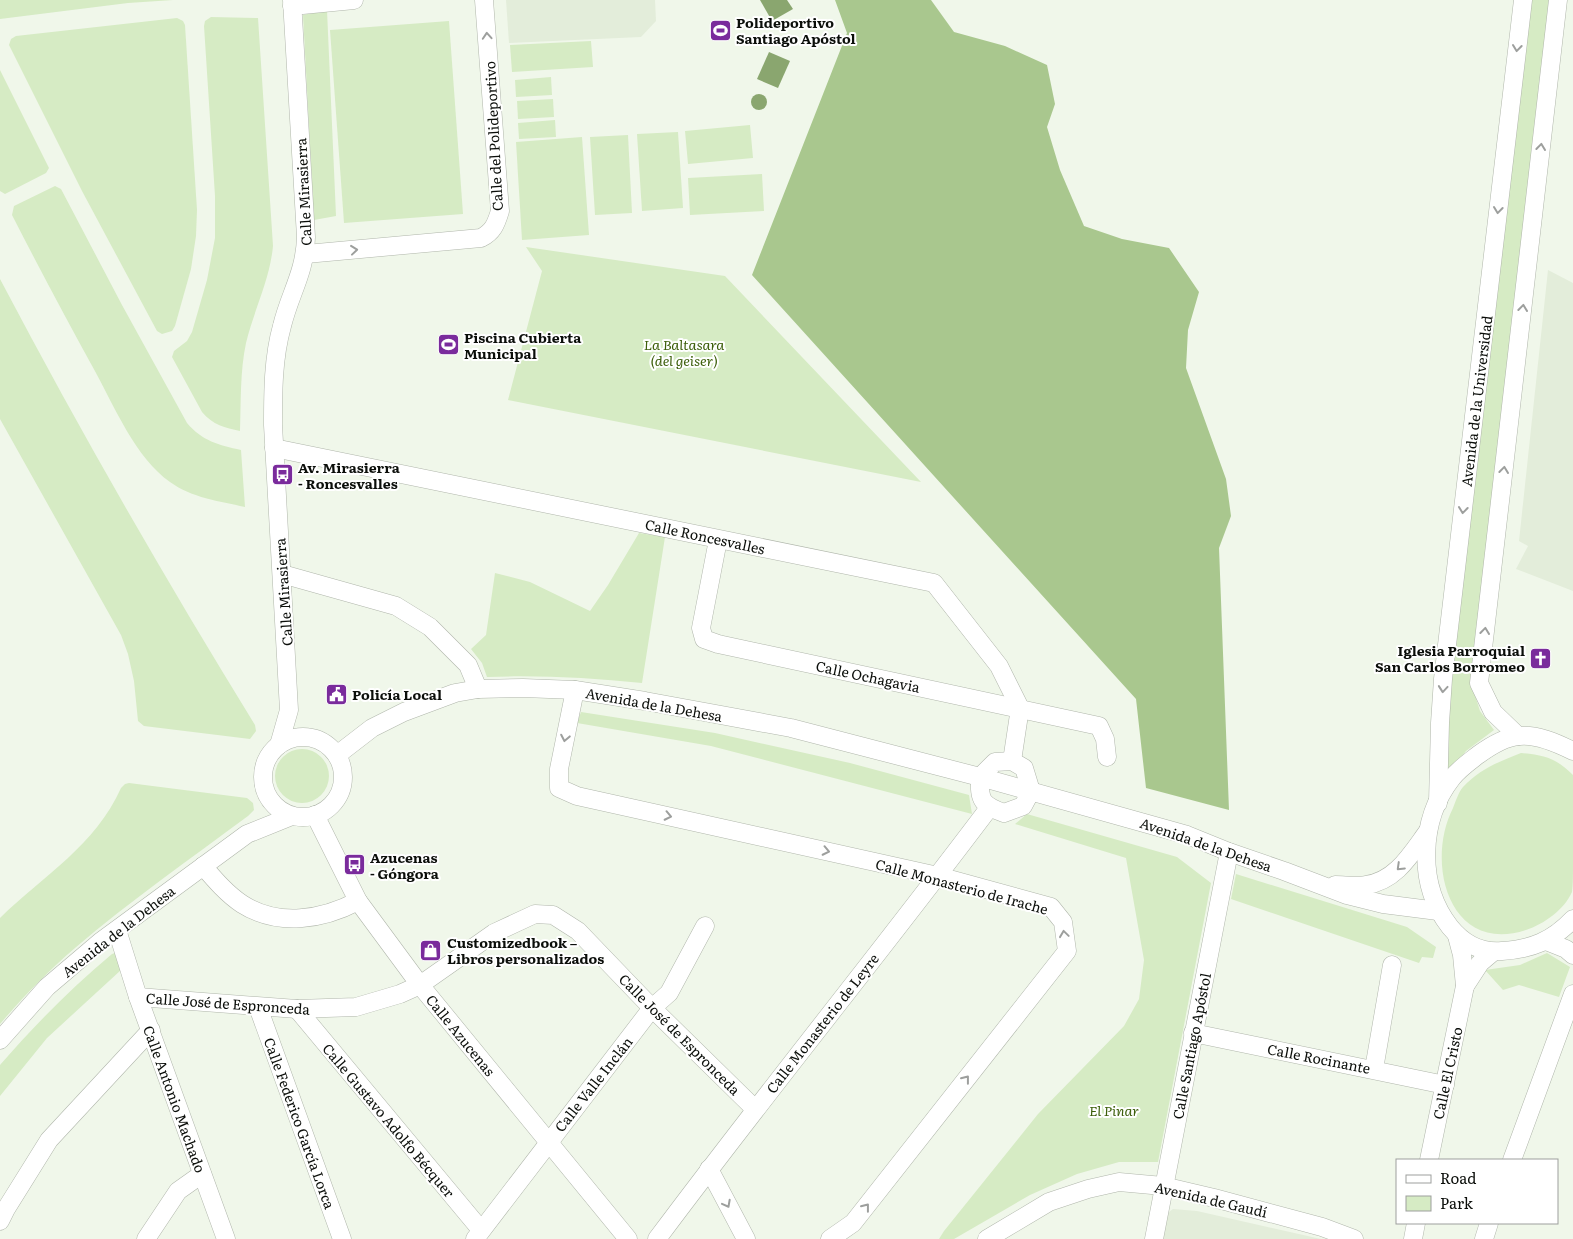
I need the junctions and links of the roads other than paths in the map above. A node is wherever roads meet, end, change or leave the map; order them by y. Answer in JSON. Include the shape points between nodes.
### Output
{"nodes":[{"id":1,"x":354,"y":0,"type":"edge"},
{"id":2,"x":484,"y":0,"type":"edge"},
{"id":3,"x":1523,"y":0,"type":"edge"},
{"id":4,"x":1558,"y":0,"type":"edge"},
{"id":5,"x":292,"y":3,"type":"edge"},
{"id":6,"x":306,"y":254,"type":"junction"},
{"id":7,"x":274,"y":448,"type":"junction"},
{"id":8,"x":718,"y":540,"type":"junction"},
{"id":9,"x":282,"y":574,"type":"junction"},
{"id":10,"x":478,"y":689,"type":"junction"},
{"id":11,"x":574,"y":690,"type":"junction"},
{"id":12,"x":1020,"y":708,"type":"junction"},
{"id":13,"x":289,"y":710,"type":"junction"},
{"id":14,"x":304,"y":736,"type":"junction"},
{"id":15,"x":1518,"y":736,"type":"junction"},
{"id":16,"x":279,"y":745,"type":"junction"},
{"id":17,"x":1573,"y":751,"type":"edge"},
{"id":18,"x":337,"y":755,"type":"junction"},
{"id":19,"x":1108,"y":757,"type":"dead end"},
{"id":20,"x":1012,"y":761,"type":"junction"},
{"id":21,"x":980,"y":777,"type":"junction"},
{"id":22,"x":1031,"y":792,"type":"junction"},
{"id":23,"x":269,"y":798,"type":"junction"},
{"id":24,"x":1438,"y":803,"type":"junction"},
{"id":25,"x":989,"y":808,"type":"junction"},
{"id":26,"x":315,"y":815,"type":"junction"},
{"id":27,"x":292,"y":816,"type":"junction"},
{"id":28,"x":1430,"y":829,"type":"junction"},
{"id":29,"x":246,"y":834,"type":"junction"},
{"id":30,"x":1229,"y":852,"type":"junction"},
{"id":31,"x":203,"y":866,"type":"junction"},
{"id":32,"x":938,"y":876,"type":"junction"},
{"id":33,"x":1322,"y":885,"type":"junction"},
{"id":34,"x":358,"y":901,"type":"junction"},
{"id":35,"x":1438,"y":911,"type":"junction"},
{"id":36,"x":1573,"y":919,"type":"edge"},
{"id":37,"x":705,"y":926,"type":"dead end"},
{"id":38,"x":117,"y":930,"type":"junction"},
{"id":39,"x":1458,"y":936,"type":"junction"},
{"id":40,"x":1546,"y":940,"type":"junction"},
{"id":41,"x":1493,"y":952,"type":"junction"},
{"id":42,"x":1573,"y":955,"type":"edge"},
{"id":43,"x":1392,"y":965,"type":"dead end"},
{"id":44,"x":420,"y":985,"type":"junction"},
{"id":45,"x":1464,"y":986,"type":"junction"},
{"id":46,"x":1573,"y":994,"type":"edge"},
{"id":47,"x":138,"y":997,"type":"junction"},
{"id":48,"x":258,"y":1007,"type":"junction"},
{"id":49,"x":652,"y":1008,"type":"junction"},
{"id":50,"x":296,"y":1009,"type":"junction"},
{"id":51,"x":151,"y":1030,"type":"junction"},
{"id":52,"x":1193,"y":1033,"type":"junction"},
{"id":53,"x":0,"y":1040,"type":"edge"},
{"id":54,"x":1374,"y":1069,"type":"junction"},
{"id":55,"x":1445,"y":1085,"type":"junction"},
{"id":56,"x":755,"y":1109,"type":"junction"},
{"id":57,"x":549,"y":1142,"type":"junction"},
{"id":58,"x":1429,"y":1159,"type":"edge"},
{"id":59,"x":1512,"y":1159,"type":"edge"},
{"id":60,"x":709,"y":1169,"type":"junction"},
{"id":61,"x":202,"y":1174,"type":"junction"},
{"id":62,"x":1163,"y":1186,"type":"junction"},
{"id":63,"x":0,"y":1221,"type":"edge"},
{"id":64,"x":1416,"y":1224,"type":"edge"},
{"id":65,"x":1489,"y":1224,"type":"edge"},
{"id":66,"x":478,"y":1235,"type":"edge"},
{"id":67,"x":627,"y":1238,"type":"edge"},
{"id":68,"x":146,"y":1239,"type":"edge"},
{"id":69,"x":226,"y":1239,"type":"edge"},
{"id":70,"x":342,"y":1239,"type":"edge"},
{"id":71,"x":657,"y":1239,"type":"edge"},
{"id":72,"x":746,"y":1239,"type":"edge"},
{"id":73,"x":830,"y":1239,"type":"edge"},
{"id":74,"x":987,"y":1239,"type":"edge"},
{"id":75,"x":1154,"y":1239,"type":"edge"},
{"id":76,"x":1354,"y":1239,"type":"edge"},
{"id":77,"x":1413,"y":1239,"type":"edge"},
{"id":78,"x":1484,"y":1239,"type":"edge"}],
"edges":[{"from":1,"to":5,"type":"street"},
{"from":6,"to":2,"type":"street","name":"Calle del Polideportivo","one_way":true,"via":[[481,238],[490,233],[500,211]]},
{"from":3,"to":24,"type":"street","name":"Avenida de la Universidad","one_way":true,"via":[[1443,680]]},
{"from":15,"to":4,"type":"street","one_way":true,"via":[[1493,712],[1480,683]]},
{"from":5,"to":6,"type":"street","name":"Calle Mirasierra"},
{"from":6,"to":7,"type":"street","name":"Calle Mirasierra","via":[[282,325],[275,362]]},
{"from":7,"to":8,"type":"street","name":"Calle Roncesvalles"},
{"from":7,"to":9,"type":"street","name":"Calle Mirasierra"},
{"from":8,"to":12,"type":"street","name":"Calle Roncesvalles","via":[[934,583],[999,666]]},
{"from":8,"to":12,"type":"street","name":"Calle Ochagavia","via":[[700,628],[704,639]]},
{"from":9,"to":10,"type":"street","via":[[396,606],[430,626],[468,665]]},
{"from":9,"to":13,"type":"street","name":"Calle Mirasierra"},
{"from":10,"to":11,"type":"street","name":"Avenida de la Dehesa"},
{"from":10,"to":18,"type":"street","name":"Avenida de la Dehesa","via":[[455,693],[404,712],[372,728]]},
{"from":11,"to":21,"type":"street","name":"Avenida de la Dehesa","via":[[790,728]]},
{"from":11,"to":32,"type":"street","name":"Calle Monasterio de Irache","one_way":true,"via":[[559,769],[559,788],[577,796]]},
{"from":12,"to":19,"type":"street","name":"Calle Ochagavia","via":[[1100,726]]},
{"from":12,"to":20,"type":"street"},
{"from":13,"to":14,"type":"street","name":"Calle Mirasierra"},
{"from":13,"to":16,"type":"street","name":"Calle Mirasierra"},
{"from":14,"to":16,"type":"street","via":[[291,738]]},
{"from":14,"to":18,"type":"street","via":[[328,745]]},
{"from":15,"to":17,"type":"street","via":[[1544,739]]},
{"from":15,"to":24,"type":"street","via":[[1489,747],[1469,761],[1453,777]]},
{"from":16,"to":23,"type":"street","via":[[269,756],[264,770],[264,785]]},
{"from":18,"to":26,"type":"street","via":[[343,772],[341,790],[331,806]]},
{"from":20,"to":21,"type":"street","via":[[995,762]]},
{"from":20,"to":22,"type":"street","via":[[1024,768]]},
{"from":21,"to":22,"type":"street","name":"Avenida de la Dehesa"},
{"from":21,"to":25,"type":"street","via":[[980,795]]},
{"from":22,"to":25,"type":"street","via":[[1023,806],[1004,813]]},
{"from":22,"to":30,"type":"street","name":"Avenida de la Dehesa","via":[[1187,835]]},
{"from":23,"to":27,"type":"street"},
{"from":23,"to":29,"type":"street","name":"Avenida de la Dehesa","via":[[265,810]]},
{"from":24,"to":28,"type":"street"},
{"from":25,"to":32,"type":"street","name":"Calle Monasterio de Leyre"},
{"from":26,"to":27,"type":"street"},
{"from":26,"to":34,"type":"street","name":"Calle Azucenas"},
{"from":27,"to":29,"type":"street","name":"Avenida de la Dehesa"},
{"from":28,"to":33,"type":"street","name":"Avenida de la Dehesa","one_way":true,"via":[[1402,866],[1386,879],[1366,885]]},
{"from":28,"to":35,"type":"street","via":[[1426,860]]},
{"from":29,"to":31,"type":"street","name":"Avenida de la Dehesa"},
{"from":30,"to":33,"type":"street","name":"Avenida de la Dehesa"},
{"from":30,"to":52,"type":"street","name":"Calle Santiago Apóstol"},
{"from":31,"to":34,"type":"street","via":[[242,904],[264,914],[290,919],[315,918]]},
{"from":31,"to":38,"type":"street","name":"Avenida de la Dehesa"},
{"from":32,"to":56,"type":"street","name":"Calle Monasterio de Leyre"},
{"from":73,"to":32,"type":"street","name":"Calle Monasterio de Irache","one_way":true,"via":[[853,1223],[1067,950],[1062,922],[1051,907]]},
{"from":33,"to":35,"type":"street","name":"Avenida de la Dehesa","via":[[1382,904]]},
{"from":34,"to":44,"type":"street","name":"Calle Azucenas"},
{"from":35,"to":39,"type":"street"},
{"from":36,"to":40,"type":"street"},
{"from":37,"to":49,"type":"street","name":"Calle Valle Inclán","via":[[669,993]]},
{"from":38,"to":47,"type":"street","name":"Calle Antonio Machado"},
{"from":38,"to":53,"type":"street","name":"Avenida de la Dehesa","via":[[47,987]]},
{"from":39,"to":41,"type":"street","via":[[1467,944]]},
{"from":39,"to":45,"type":"street","name":"Calle El Cristo"},
{"from":40,"to":41,"type":"street","via":[[1535,946]]},
{"from":40,"to":42,"type":"street"},
{"from":41,"to":45,"type":"street","name":"Calle El Cristo","via":[[1480,963]]},
{"from":43,"to":54,"type":"street"},
{"from":44,"to":49,"type":"street","name":"Calle José de Espronceda","via":[[494,933],[535,914],[553,915],[578,931]]},
{"from":44,"to":50,"type":"street","name":"Calle José de Espronceda","via":[[356,1007]]},
{"from":44,"to":57,"type":"street","name":"Calle Azucenas"},
{"from":45,"to":55,"type":"street","name":"Calle El Cristo"},
{"from":46,"to":59,"type":"street"},
{"from":47,"to":48,"type":"street","name":"Calle José de Espronceda"},
{"from":47,"to":51,"type":"street","name":"Calle Antonio Machado"},
{"from":48,"to":50,"type":"street","name":"Calle José de Espronceda"},
{"from":48,"to":70,"type":"street","name":"Calle Federico García Lorca"},
{"from":49,"to":56,"type":"street","name":"Calle José de Espronceda"},
{"from":49,"to":57,"type":"street","name":"Calle Valle Inclán"},
{"from":50,"to":66,"type":"street","name":"Calle Gustavo Adolfo Bécquer"},
{"from":51,"to":61,"type":"street","name":"Calle Antonio Machado"},
{"from":51,"to":63,"type":"street","via":[[49,1140]]},
{"from":52,"to":54,"type":"street","name":"Calle Rocinante"},
{"from":52,"to":62,"type":"street","name":"Calle Santiago Apóstol"},
{"from":54,"to":55,"type":"street","name":"Calle Rocinante"},
{"from":55,"to":58,"type":"street","name":"Calle El Cristo"},
{"from":56,"to":60,"type":"street","name":"Calle Monasterio de Leyre"},
{"from":57,"to":66,"type":"street","name":"Calle Valle Inclán"},
{"from":57,"to":67,"type":"street","name":"Calle Azucenas"},
{"from":60,"to":71,"type":"street","name":"Calle Monasterio de Leyre"},
{"from":60,"to":72,"type":"street","one_way":true},
{"from":61,"to":68,"type":"street","via":[[178,1190]]},
{"from":61,"to":69,"type":"street","name":"Calle Antonio Machado"},
{"from":62,"to":74,"type":"street","name":"Avenida de Gaudí","via":[[1119,1182],[1088,1189],[1049,1202]]},
{"from":62,"to":75,"type":"street","name":"Calle Santiago Apóstol"},
{"from":62,"to":76,"type":"street","name":"Avenida de Gaudí","via":[[1322,1227]]},
{"from":64,"to":77,"type":"street"},
{"from":65,"to":78,"type":"street"}]}
